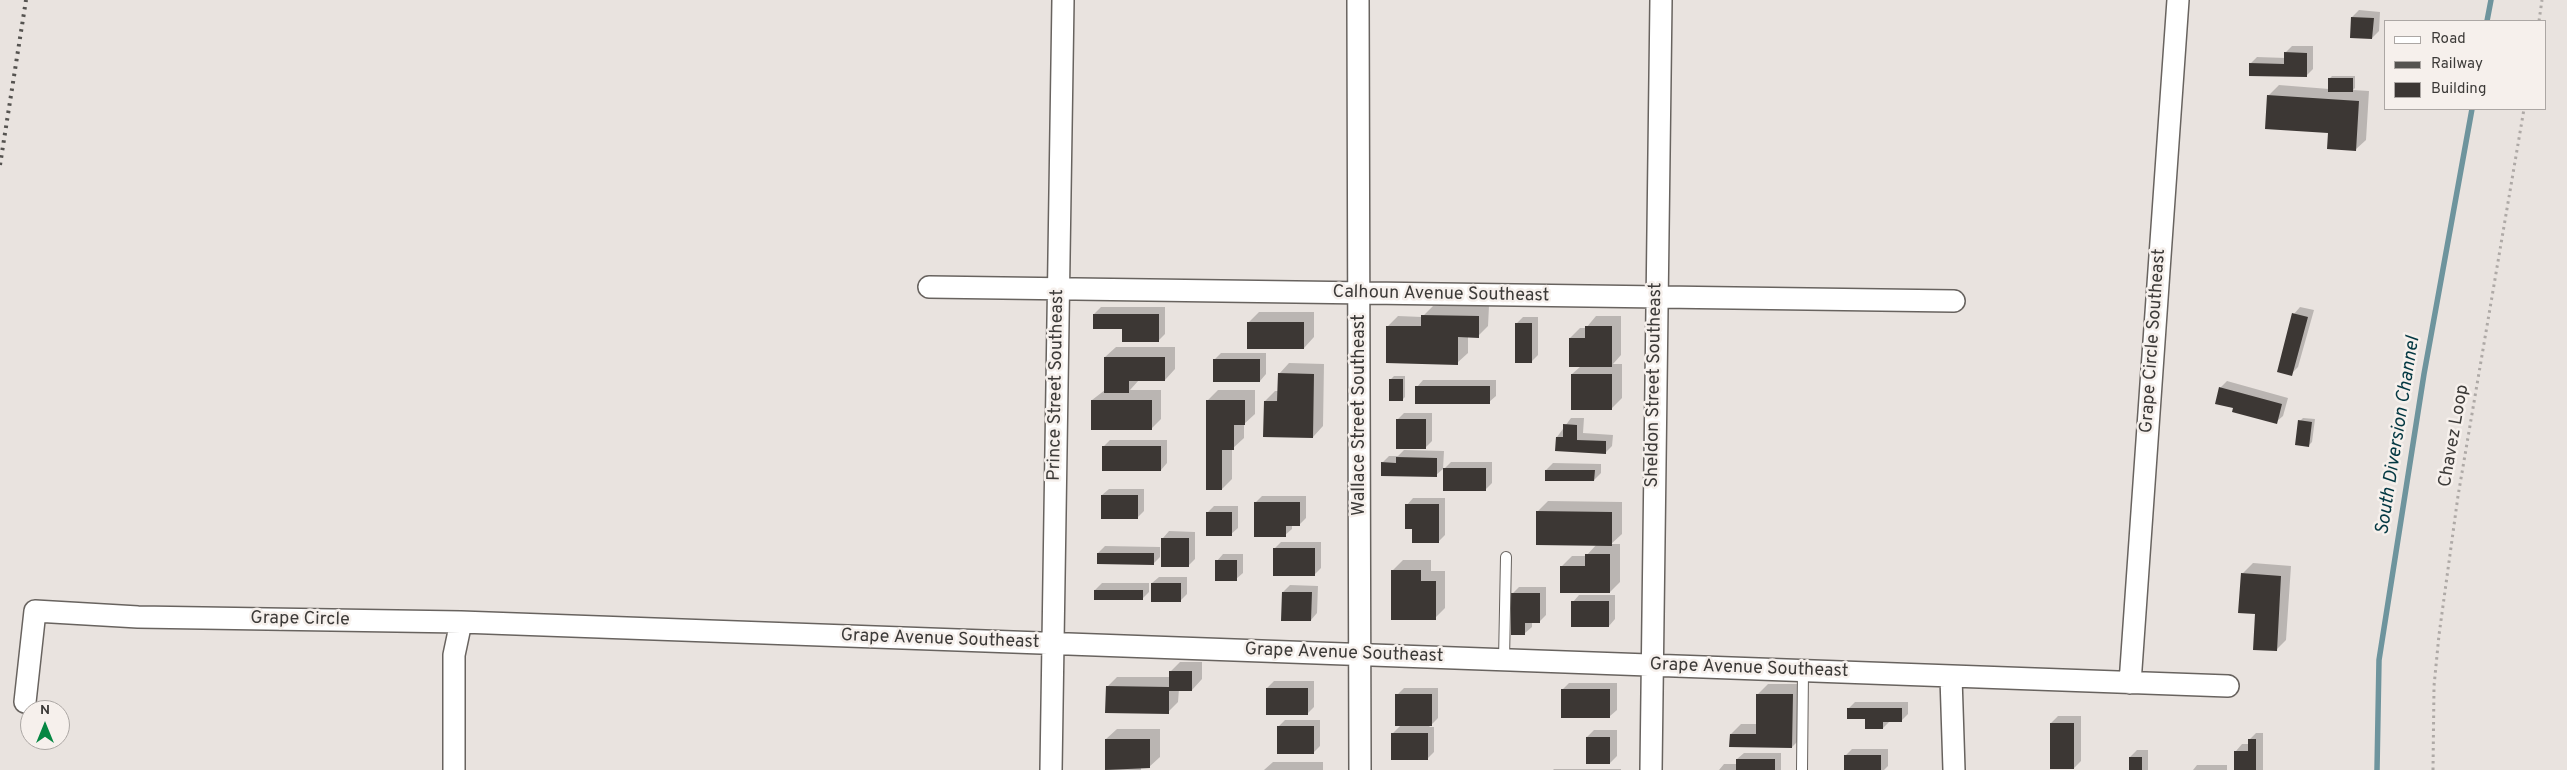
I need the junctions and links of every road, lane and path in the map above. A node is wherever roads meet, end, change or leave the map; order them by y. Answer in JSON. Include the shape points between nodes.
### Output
{"nodes":[{"id":1,"x":1063,"y":0,"type":"edge"},
{"id":2,"x":1358,"y":0,"type":"edge"},
{"id":3,"x":1661,"y":0,"type":"edge"},
{"id":4,"x":2178,"y":0,"type":"edge"},
{"id":5,"x":2542,"y":0,"type":"edge"},
{"id":6,"x":2539,"y":20,"type":"edge"},
{"id":7,"x":2524,"y":110,"type":"edge"},
{"id":8,"x":929,"y":287,"type":"dead end"},
{"id":9,"x":1058,"y":288,"type":"junction"},
{"id":10,"x":1359,"y":293,"type":"junction"},
{"id":11,"x":1656,"y":298,"type":"junction"},
{"id":12,"x":1954,"y":301,"type":"dead end"},
{"id":13,"x":1506,"y":557,"type":"dead end"},
{"id":14,"x":461,"y":622,"type":"junction"},
{"id":15,"x":1054,"y":645,"type":"junction"},
{"id":16,"x":1361,"y":654,"type":"junction"},
{"id":17,"x":1504,"y":660,"type":"junction"},
{"id":18,"x":1652,"y":666,"type":"junction"},
{"id":19,"x":1802,"y":672,"type":"junction"},
{"id":20,"x":1950,"y":677,"type":"junction"},
{"id":21,"x":2130,"y":683,"type":"junction"},
{"id":22,"x":2228,"y":686,"type":"dead end"},
{"id":23,"x":25,"y":700,"type":"edge"},
{"id":24,"x":454,"y":770,"type":"edge"},
{"id":25,"x":1051,"y":770,"type":"edge"},
{"id":26,"x":1360,"y":770,"type":"edge"},
{"id":27,"x":1651,"y":770,"type":"edge"},
{"id":28,"x":1802,"y":770,"type":"edge"},
{"id":29,"x":1954,"y":770,"type":"edge"},
{"id":30,"x":2432,"y":770,"type":"edge"}],
"edges":[{"from":1,"to":9,"type":"street","name":"Prince Street Southeast"},
{"from":2,"to":10,"type":"street","name":"Wallace Street Southeast"},
{"from":3,"to":11,"type":"street","name":"Sheldon Street Southeast"},
{"from":4,"to":21,"type":"street","name":"Grape Circle Southeast"},
{"from":5,"to":6,"type":"path"},
{"from":7,"to":30,"type":"path","name":"Chavez Loop","via":[[2458,496],[2434,686]]},
{"from":8,"to":9,"type":"street","name":"Calhoun Avenue Southeast"},
{"from":9,"to":10,"type":"street","name":"Calhoun Avenue Southeast"},
{"from":9,"to":15,"type":"street","name":"Prince Street Southeast"},
{"from":10,"to":11,"type":"street","name":"Calhoun Avenue Southeast"},
{"from":10,"to":16,"type":"street","name":"Wallace Street Southeast"},
{"from":11,"to":12,"type":"street","name":"Calhoun Avenue Southeast"},
{"from":11,"to":18,"type":"street","name":"Sheldon Street Southeast"},
{"from":13,"to":17,"type":"lane"},
{"from":14,"to":15,"type":"street","name":"Grape Avenue Southeast"},
{"from":14,"to":23,"type":"street","name":"Grape Circle","via":[[138,618],[35,611]]},
{"from":14,"to":24,"type":"street","via":[[454,655]]},
{"from":15,"to":16,"type":"street","name":"Grape Avenue Southeast"},
{"from":15,"to":25,"type":"street","name":"Prince Street Southeast"},
{"from":16,"to":17,"type":"street","name":"Grape Avenue Southeast"},
{"from":16,"to":26,"type":"street","name":"Wallace Street Southeast"},
{"from":17,"to":18,"type":"street","name":"Grape Avenue Southeast"},
{"from":18,"to":19,"type":"street","name":"Grape Avenue Southeast"},
{"from":18,"to":27,"type":"street","name":"Sheldon Street Southeast"},
{"from":19,"to":20,"type":"street","name":"Grape Avenue Southeast"},
{"from":19,"to":28,"type":"lane"},
{"from":20,"to":21,"type":"street","name":"Grape Avenue Southeast"},
{"from":20,"to":29,"type":"street"},
{"from":21,"to":22,"type":"street","name":"Grape Avenue Southeast"}]}
